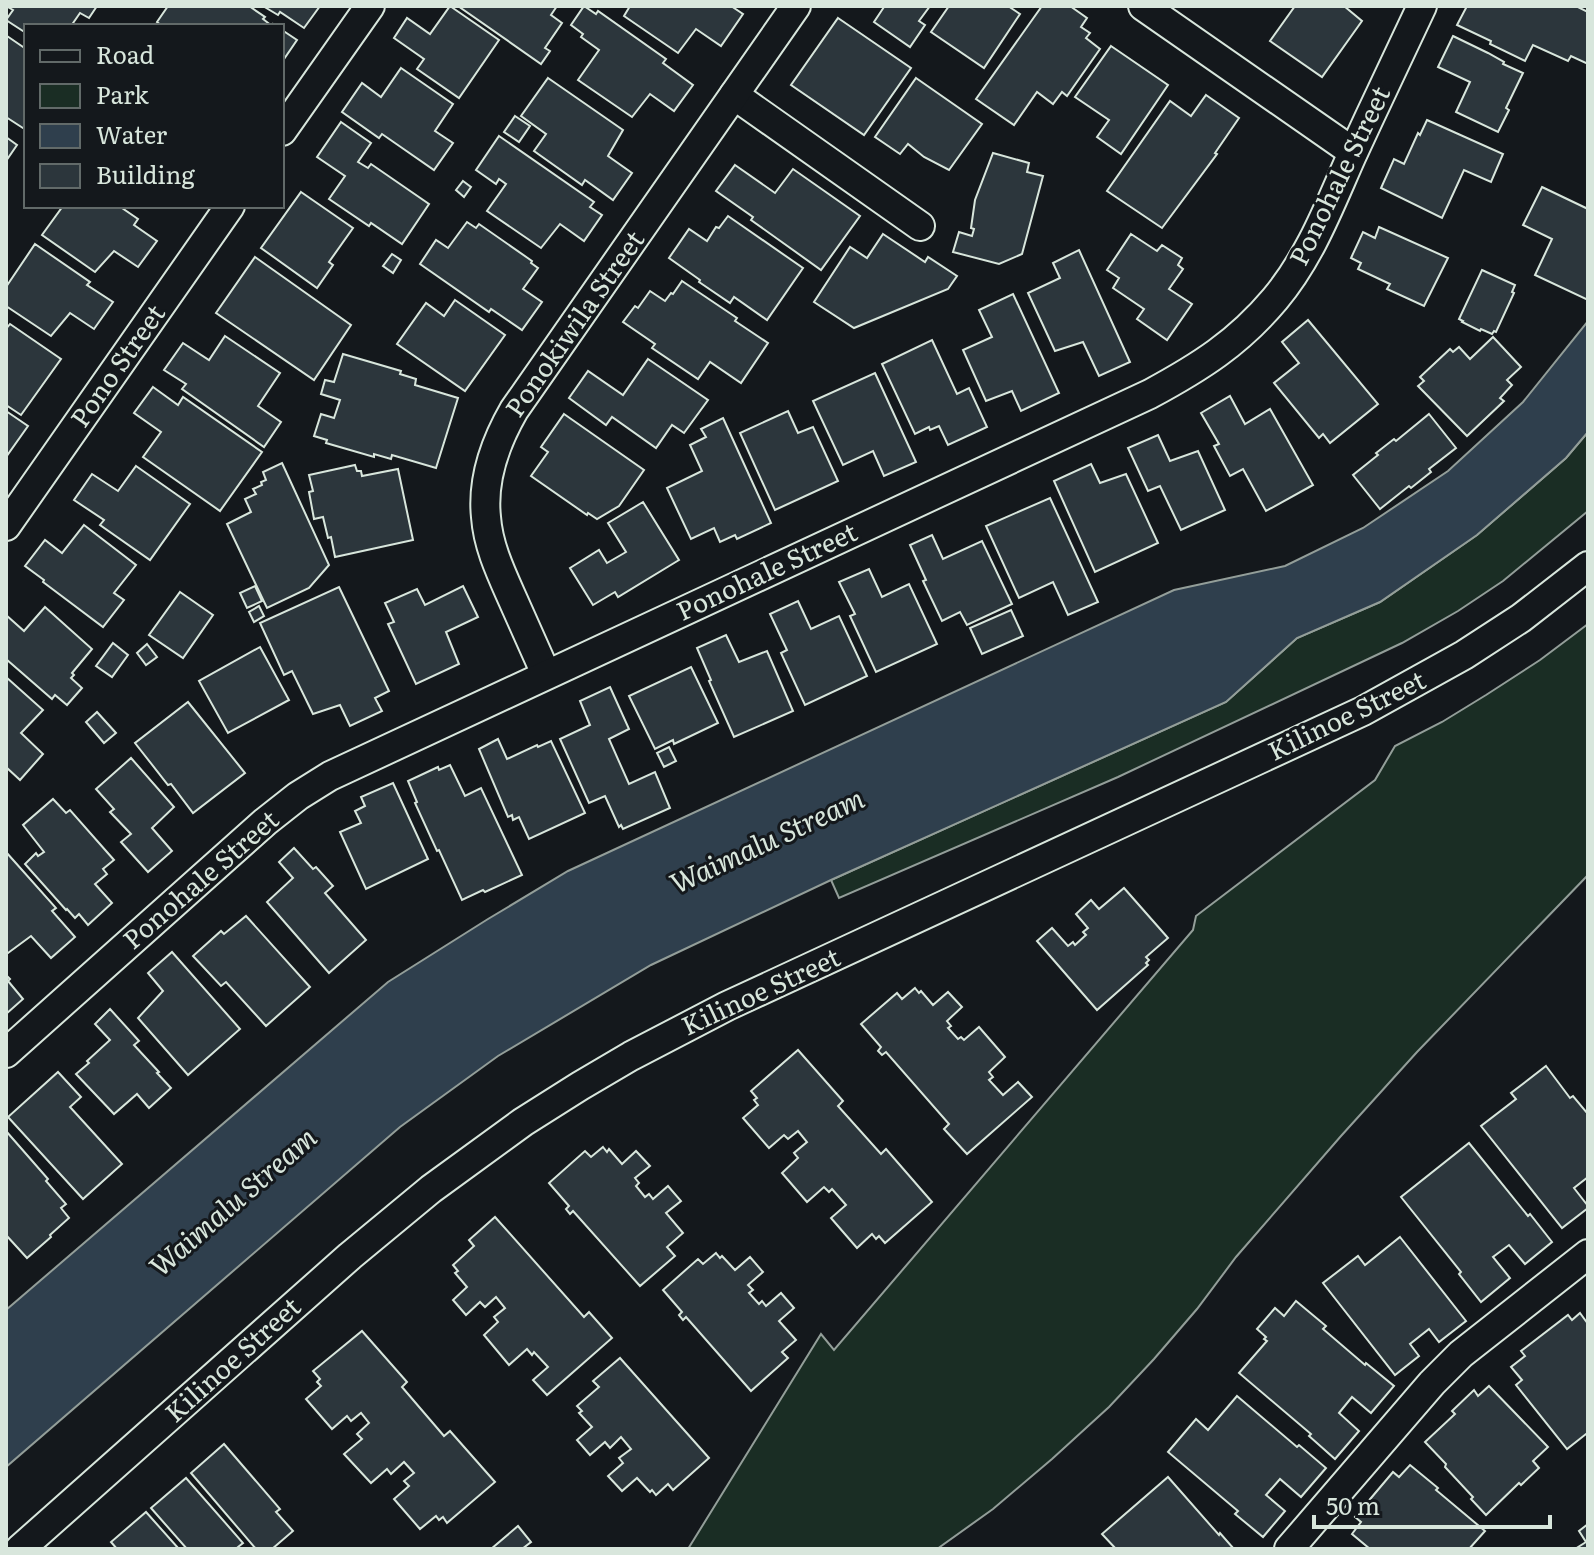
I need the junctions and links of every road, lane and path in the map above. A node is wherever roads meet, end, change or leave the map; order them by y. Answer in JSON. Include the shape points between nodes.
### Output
{"nodes":[{"id":1,"x":370,"y":6,"type":"edge"},
{"id":2,"x":796,"y":6,"type":"edge"},
{"id":3,"x":1143,"y":6,"type":"edge"},
{"id":4,"x":1422,"y":6,"type":"edge"},
{"id":5,"x":734,"y":95,"type":"junction"},
{"id":6,"x":284,"y":128,"type":"edge"},
{"id":7,"x":1353,"y":152,"type":"junction"},
{"id":8,"x":229,"y":208,"type":"edge"},
{"id":9,"x":920,"y":226,"type":"dead end"},
{"id":10,"x":6,"y":526,"type":"edge"},
{"id":11,"x":1588,"y":566,"type":"edge"},
{"id":12,"x":546,"y":674,"type":"junction"},
{"id":13,"x":6,"y":1053,"type":"edge"},
{"id":14,"x":1588,"y":1254,"type":"edge"},
{"id":15,"x":20,"y":1549,"type":"edge"},
{"id":16,"x":1289,"y":1549,"type":"edge"}],
"edges":[{"from":1,"to":6,"type":"street"},
{"from":2,"to":5,"type":"street","name":"Ponokiwila Street"},
{"from":3,"to":7,"type":"street"},
{"from":4,"to":7,"type":"street","name":"Ponohale Street"},
{"from":5,"to":9,"type":"street"},
{"from":5,"to":12,"type":"street","name":"Ponokiwila Street","via":[[514,410],[493,453],[485,516],[490,541]]},
{"from":7,"to":12,"type":"street","name":"Ponohale Street","via":[[1319,230],[1291,277],[1214,357],[1150,394]]},
{"from":8,"to":10,"type":"street","name":"Pono Street"},
{"from":11,"to":15,"type":"street","name":"Kilinoe Street","via":[[1521,618],[1389,697],[727,1006],[580,1086],[403,1212]]},
{"from":12,"to":13,"type":"street","name":"Ponohale Street","via":[[298,796]]},
{"from":14,"to":16,"type":"street","via":[[1461,1354]]}]}
